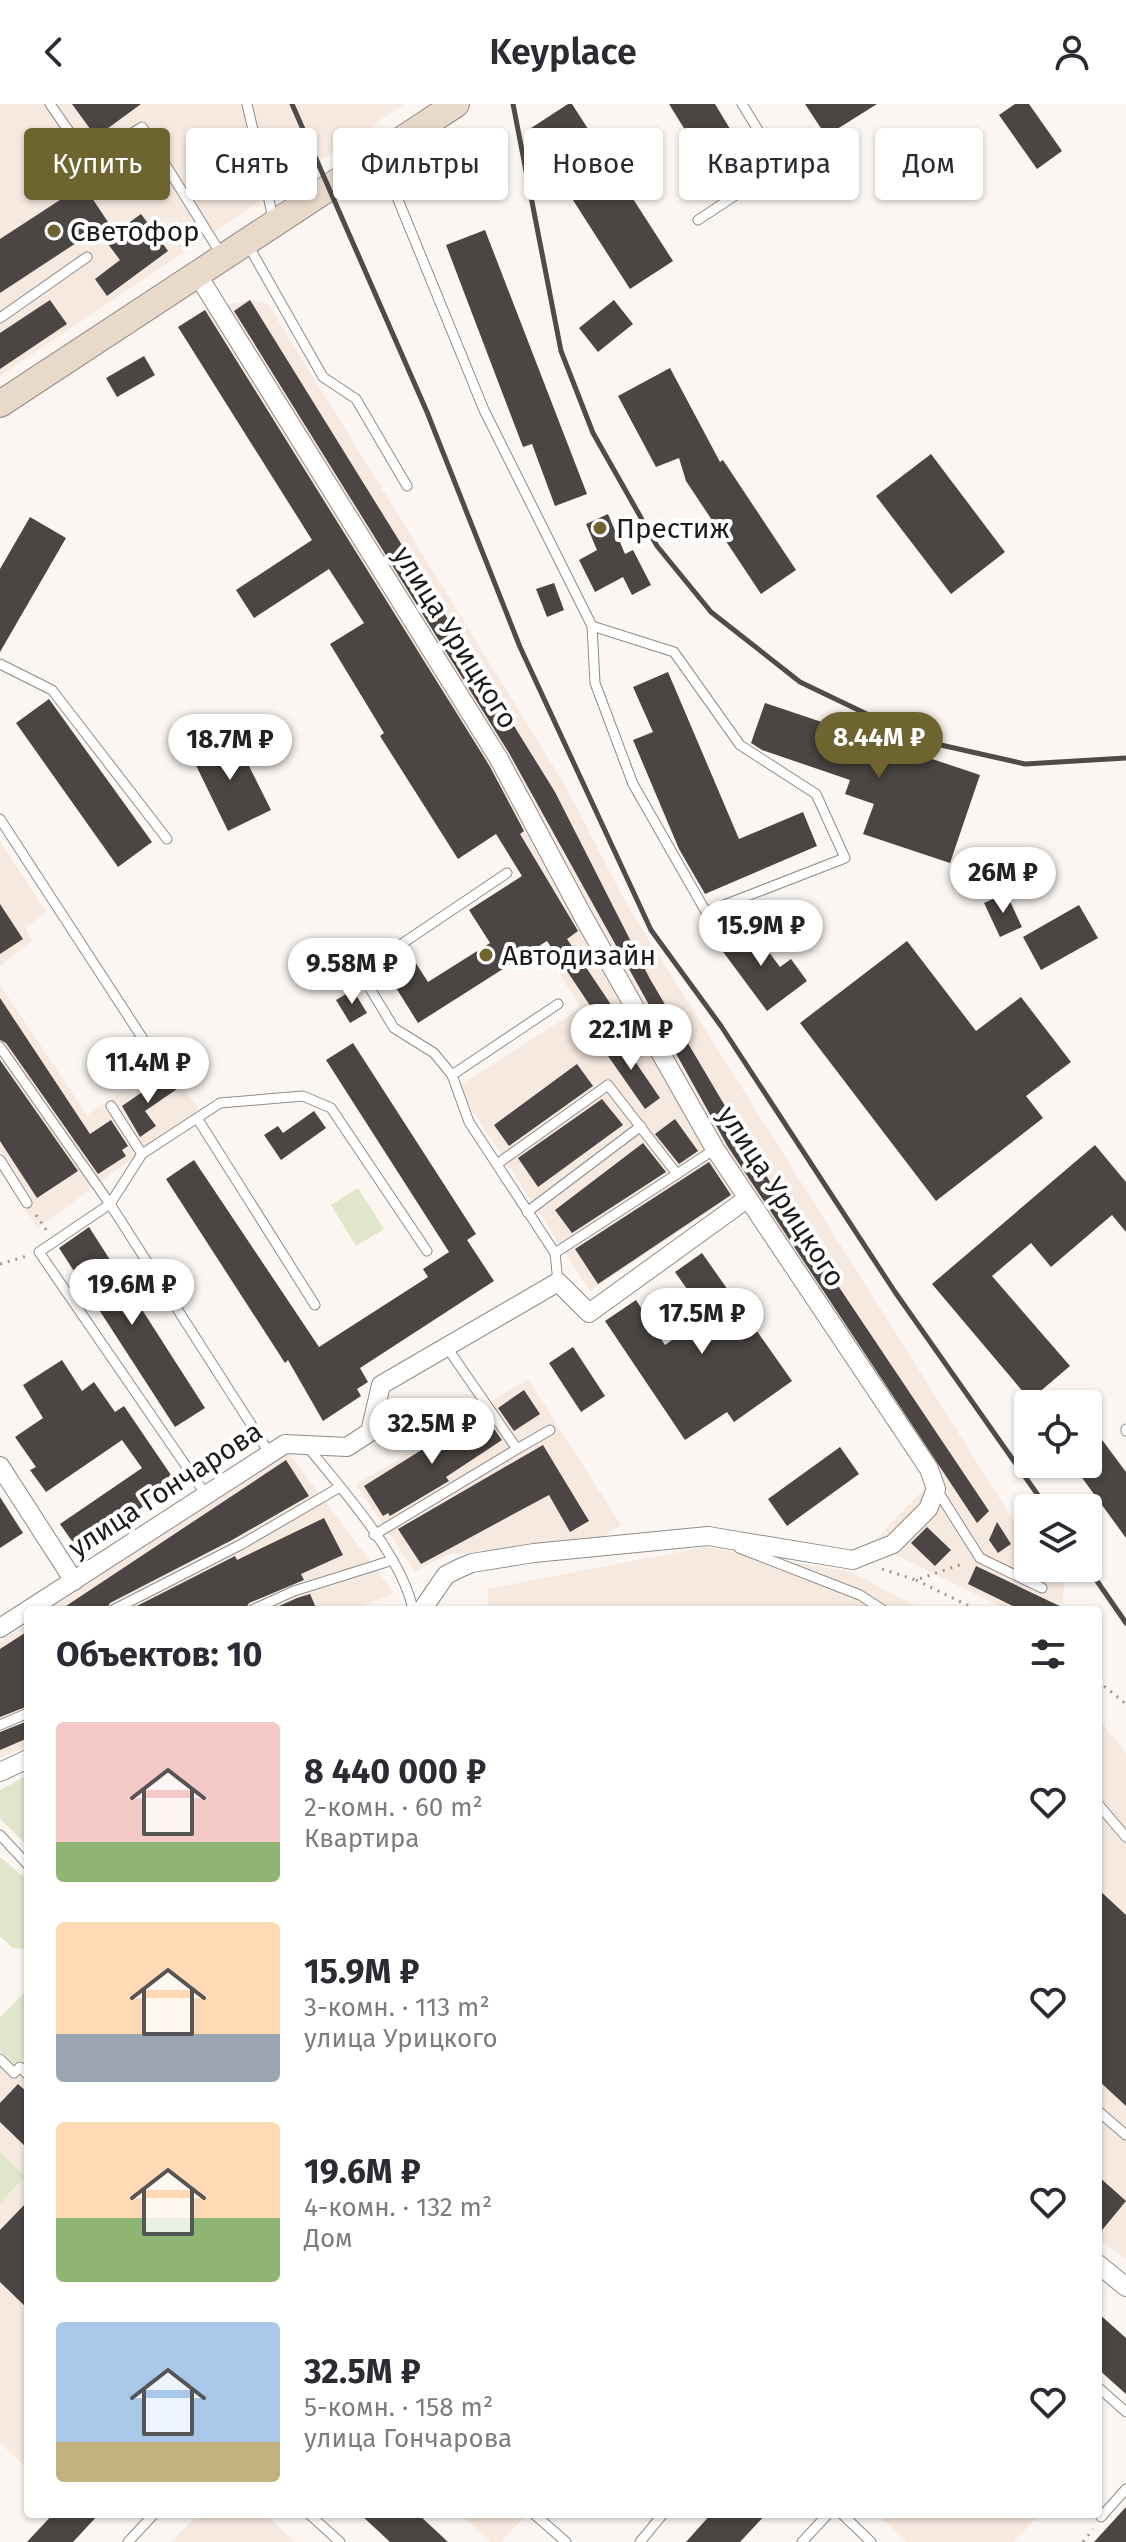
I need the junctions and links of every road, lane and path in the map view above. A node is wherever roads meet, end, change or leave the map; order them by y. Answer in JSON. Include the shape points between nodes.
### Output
{"nodes":[{"id":1,"x":50,"y":104,"type":"edge"},
{"id":2,"x":247,"y":104,"type":"edge"},
{"id":3,"x":456,"y":104,"type":"edge"},
{"id":4,"x":742,"y":104,"type":"edge"},
{"id":5,"x":420,"y":128,"type":"edge"},
{"id":6,"x":333,"y":185,"type":"edge"},
{"id":7,"x":399,"y":200,"type":"edge"},
{"id":8,"x":698,"y":220,"type":"dead end"},
{"id":9,"x":275,"y":223,"type":"junction"},
{"id":10,"x":247,"y":242,"type":"junction"},
{"id":11,"x":87,"y":257,"type":"dead end"},
{"id":12,"x":222,"y":257,"type":"junction"},
{"id":13,"x":197,"y":274,"type":"junction"},
{"id":14,"x":0,"y":318,"type":"edge"},
{"id":15,"x":0,"y":404,"type":"edge"},
{"id":16,"x":407,"y":486,"type":"dead end"},
{"id":17,"x":592,"y":626,"type":"junction"},
{"id":18,"x":0,"y":664,"type":"edge"},
{"id":19,"x":0,"y":819,"type":"edge"},
{"id":20,"x":167,"y":839,"type":"dead end"},
{"id":21,"x":507,"y":873,"type":"dead end"},
{"id":22,"x":558,"y":1004,"type":"dead end"},
{"id":23,"x":143,"y":1039,"type":"dead end"},
{"id":24,"x":0,"y":1047,"type":"edge"},
{"id":25,"x":452,"y":1075,"type":"junction"},
{"id":26,"x":111,"y":1106,"type":"dead end"},
{"id":27,"x":197,"y":1118,"type":"junction"},
{"id":28,"x":641,"y":1126,"type":"junction"},
{"id":29,"x":715,"y":1149,"type":"junction"},
{"id":30,"x":142,"y":1154,"type":"junction"},
{"id":31,"x":0,"y":1160,"type":"edge"},
{"id":32,"x":497,"y":1164,"type":"junction"},
{"id":33,"x":677,"y":1174,"type":"junction"},
{"id":34,"x":748,"y":1198,"type":"junction"},
{"id":35,"x":27,"y":1203,"type":"joint"},
{"id":36,"x":110,"y":1204,"type":"junction"},
{"id":37,"x":527,"y":1212,"type":"junction"},
{"id":38,"x":54,"y":1241,"type":"junction"},
{"id":39,"x":427,"y":1251,"type":"dead end"},
{"id":40,"x":39,"y":1252,"type":"junction"},
{"id":41,"x":555,"y":1253,"type":"junction"},
{"id":42,"x":0,"y":1264,"type":"edge"},
{"id":43,"x":558,"y":1282,"type":"junction"},
{"id":44,"x":315,"y":1305,"type":"dead end"},
{"id":45,"x":446,"y":1346,"type":"junction"},
{"id":46,"x":550,"y":1430,"type":"dead end"},
{"id":47,"x":304,"y":1443,"type":"junction"},
{"id":48,"x":517,"y":1449,"type":"junction"},
{"id":49,"x":270,"y":1454,"type":"junction"},
{"id":50,"x":0,"y":1466,"type":"edge"},
{"id":51,"x":340,"y":1487,"type":"junction"},
{"id":52,"x":936,"y":1489,"type":"junction"},
{"id":53,"x":206,"y":1495,"type":"junction"},
{"id":54,"x":374,"y":1535,"type":"junction"},
{"id":55,"x":708,"y":1536,"type":"junction"},
{"id":56,"x":980,"y":1558,"type":"junction"},
{"id":57,"x":393,"y":1560,"type":"junction"},
{"id":58,"x":853,"y":1560,"type":"junction"},
{"id":59,"x":916,"y":1580,"type":"junction"},
{"id":60,"x":74,"y":1581,"type":"junction"},
{"id":61,"x":1042,"y":1588,"type":"dead end"},
{"id":62,"x":34,"y":1606,"type":"edge"},
{"id":63,"x":121,"y":1606,"type":"edge"},
{"id":64,"x":261,"y":1606,"type":"edge"},
{"id":65,"x":412,"y":1606,"type":"edge"},
{"id":66,"x":425,"y":1606,"type":"edge"},
{"id":67,"x":877,"y":1606,"type":"edge"},
{"id":68,"x":969,"y":1606,"type":"edge"},
{"id":69,"x":24,"y":1613,"type":"edge"},
{"id":70,"x":0,"y":1628,"type":"edge"},
{"id":71,"x":1102,"y":1684,"type":"edge"},
{"id":72,"x":1126,"y":1704,"type":"edge"},
{"id":73,"x":24,"y":1715,"type":"edge"},
{"id":74,"x":0,"y":1725,"type":"edge"},
{"id":75,"x":24,"y":1761,"type":"edge"},
{"id":76,"x":0,"y":1772,"type":"edge"},
{"id":77,"x":1102,"y":1809,"type":"edge"},
{"id":78,"x":0,"y":1835,"type":"edge"},
{"id":79,"x":1126,"y":1837,"type":"edge"},
{"id":80,"x":24,"y":1861,"type":"edge"},
{"id":81,"x":0,"y":2059,"type":"edge"},
{"id":82,"x":24,"y":2071,"type":"edge"},
{"id":83,"x":1102,"y":2114,"type":"edge"},
{"id":84,"x":1126,"y":2135,"type":"edge"},
{"id":85,"x":1102,"y":2267,"type":"edge"},
{"id":86,"x":1126,"y":2287,"type":"edge"},
{"id":87,"x":1102,"y":2391,"type":"edge"},
{"id":88,"x":1126,"y":2412,"type":"edge"},
{"id":89,"x":1126,"y":2489,"type":"edge"},
{"id":90,"x":1102,"y":2516,"type":"edge"},
{"id":91,"x":150,"y":2518,"type":"edge"},
{"id":92,"x":313,"y":2518,"type":"edge"},
{"id":93,"x":539,"y":2518,"type":"edge"},
{"id":94,"x":660,"y":2518,"type":"edge"},
{"id":95,"x":824,"y":2518,"type":"edge"},
{"id":96,"x":846,"y":2518,"type":"edge"},
{"id":97,"x":128,"y":2542,"type":"edge"},
{"id":98,"x":340,"y":2542,"type":"edge"},
{"id":99,"x":566,"y":2542,"type":"edge"},
{"id":100,"x":640,"y":2542,"type":"edge"},
{"id":101,"x":802,"y":2542,"type":"edge"},
{"id":102,"x":871,"y":2542,"type":"edge"}],
"edges":[{"from":1,"to":12,"type":"lane","via":[[89,160],[142,127]]},
{"from":2,"to":9,"type":"lane"},
{"from":3,"to":5,"type":"street"},
{"from":4,"to":8,"type":"lane","via":[[780,166]]},
{"from":6,"to":9,"type":"street"},
{"from":7,"to":17,"type":"lane","via":[[484,410]]},
{"from":9,"to":10,"type":"street"},
{"from":10,"to":12,"type":"street"},
{"from":10,"to":16,"type":"lane","via":[[323,377],[356,399]]},
{"from":11,"to":14,"type":"lane"},
{"from":12,"to":13,"type":"street"},
{"from":13,"to":15,"type":"street"},
{"from":13,"to":29,"type":"street","name":"улица Урицкого","via":[[499,759]]},
{"from":17,"to":17,"type":"lane","via":[[674,652],[740,745],[816,794],[845,858],[706,912],[633,784],[595,683]]},
{"from":18,"to":20,"type":"lane","via":[[52,690]]},
{"from":19,"to":23,"type":"lane"},
{"from":21,"to":25,"type":"lane","via":[[360,972],[394,1028],[434,1053]]},
{"from":22,"to":25,"type":"lane"},
{"from":24,"to":36,"type":"lane"},
{"from":25,"to":32,"type":"lane","via":[[469,1122]]},
{"from":26,"to":30,"type":"lane"},
{"from":27,"to":30,"type":"lane"},
{"from":27,"to":39,"type":"lane","via":[[220,1103],[261,1098],[303,1096],[331,1108]]},
{"from":27,"to":44,"type":"lane"},
{"from":28,"to":32,"type":"lane","via":[[608,1085]]},
{"from":28,"to":33,"type":"lane"},
{"from":28,"to":37,"type":"lane"},
{"from":29,"to":33,"type":"lane"},
{"from":29,"to":34,"type":"street","name":"улица Урицкого"},
{"from":30,"to":36,"type":"lane"},
{"from":31,"to":35,"type":"lane"},
{"from":32,"to":37,"type":"lane"},
{"from":33,"to":41,"type":"lane"},
{"from":34,"to":43,"type":"street","via":[[589,1313]]},
{"from":34,"to":52,"type":"street","name":"улица Урицкого","via":[[929,1469]]},
{"from":35,"to":38,"type":"path"},
{"from":36,"to":38,"type":"lane"},
{"from":36,"to":49,"type":"lane"},
{"from":37,"to":41,"type":"lane"},
{"from":38,"to":40,"type":"lane"},
{"from":40,"to":42,"type":"path"},
{"from":40,"to":53,"type":"lane"},
{"from":41,"to":43,"type":"lane"},
{"from":43,"to":45,"type":"street","name":"улица Гончарова"},
{"from":45,"to":47,"type":"street","name":"улица Гончарова","via":[[381,1385],[370,1432],[347,1447]]},
{"from":45,"to":48,"type":"lane"},
{"from":46,"to":48,"type":"lane"},
{"from":47,"to":49,"type":"street","name":"улица Гончарова","via":[[285,1444]]},
{"from":47,"to":51,"type":"lane"},
{"from":48,"to":54,"type":"lane"},
{"from":49,"to":53,"type":"street","name":"улица Гончарова"},
{"from":50,"to":60,"type":"street"},
{"from":51,"to":54,"type":"lane"},
{"from":51,"to":63,"type":"lane"},
{"from":52,"to":56,"type":"lane"},
{"from":52,"to":58,"type":"street","via":[[928,1509],[893,1544]]},
{"from":53,"to":60,"type":"street","name":"улица Гончарова"},
{"from":54,"to":57,"type":"lane"},
{"from":55,"to":58,"type":"street"},
{"from":55,"to":66,"type":"street","via":[[472,1563],[446,1575]]},
{"from":55,"to":67,"type":"lane"},
{"from":56,"to":59,"type":"path"},
{"from":56,"to":61,"type":"lane"},
{"from":57,"to":64,"type":"lane"},
{"from":57,"to":65,"type":"lane"},
{"from":58,"to":59,"type":"path"},
{"from":59,"to":68,"type":"path"},
{"from":60,"to":62,"type":"street","name":"улица Гончарова"},
{"from":69,"to":70,"type":"street","name":"улица Гончарова"},
{"from":71,"to":72,"type":"path"},
{"from":73,"to":74,"type":"lane"},
{"from":75,"to":76,"type":"street"},
{"from":77,"to":79,"type":"lane"},
{"from":78,"to":80,"type":"lane"},
{"from":81,"to":82,"type":"lane","via":[[14,2073],[20,2067]]},
{"from":83,"to":84,"type":"lane"},
{"from":85,"to":86,"type":"street"},
{"from":87,"to":88,"type":"lane"},
{"from":89,"to":90,"type":"lane"},
{"from":91,"to":97,"type":"lane"},
{"from":92,"to":98,"type":"lane"},
{"from":93,"to":99,"type":"lane"},
{"from":94,"to":100,"type":"lane"},
{"from":95,"to":101,"type":"lane"},
{"from":96,"to":102,"type":"lane"}]}
